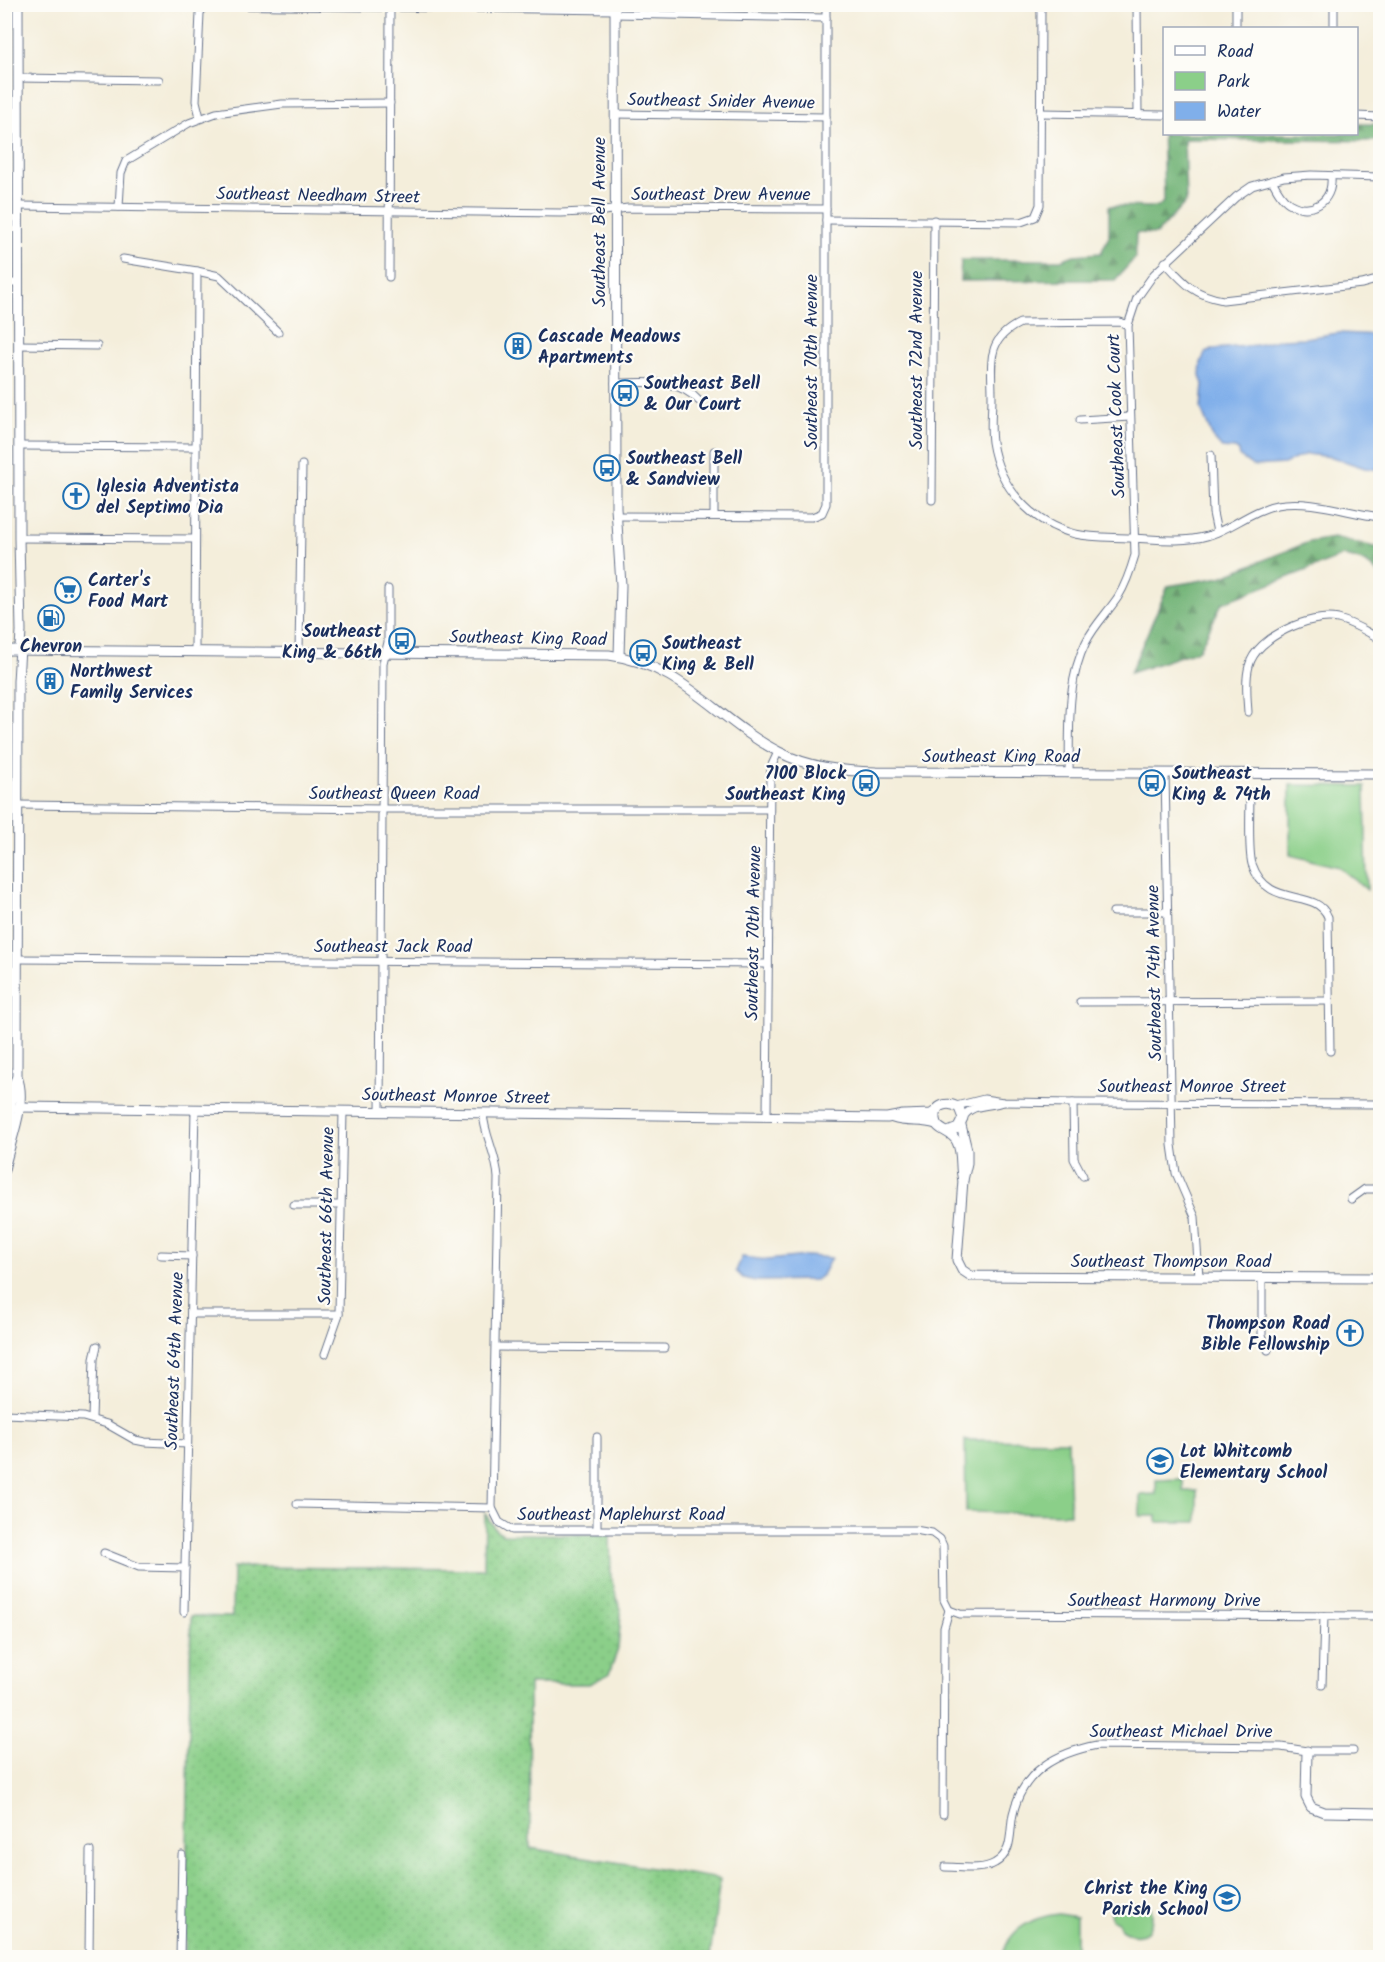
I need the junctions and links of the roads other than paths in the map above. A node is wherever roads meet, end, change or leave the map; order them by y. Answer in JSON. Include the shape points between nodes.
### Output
{"nodes":[{"id":1,"x":18,"y":4,"type":"edge"},
{"id":2,"x":826,"y":4,"type":"edge"},
{"id":3,"x":1041,"y":4,"type":"edge"},
{"id":4,"x":1137,"y":4,"type":"edge"},
{"id":5,"x":1236,"y":4,"type":"edge"},
{"id":6,"x":1334,"y":4,"type":"edge"},
{"id":7,"x":390,"y":5,"type":"edge"},
{"id":8,"x":615,"y":9,"type":"edge"},
{"id":9,"x":826,"y":18,"type":"junction"},
{"id":10,"x":1236,"y":27,"type":"edge"},
{"id":11,"x":1334,"y":27,"type":"edge"},
{"id":12,"x":18,"y":78,"type":"junction"},
{"id":13,"x":159,"y":80,"type":"dead end"},
{"id":14,"x":390,"y":103,"type":"junction"},
{"id":15,"x":1040,"y":113,"type":"junction"},
{"id":16,"x":615,"y":114,"type":"junction"},
{"id":17,"x":1138,"y":115,"type":"junction"},
{"id":18,"x":1163,"y":115,"type":"edge"},
{"id":19,"x":1358,"y":116,"type":"edge"},
{"id":20,"x":200,"y":117,"type":"junction"},
{"id":21,"x":826,"y":117,"type":"junction"},
{"id":22,"x":1380,"y":117,"type":"edge"},
{"id":23,"x":1331,"y":177,"type":"junction"},
{"id":24,"x":1380,"y":177,"type":"edge"},
{"id":25,"x":1272,"y":180,"type":"junction"},
{"id":26,"x":19,"y":206,"type":"junction"},
{"id":27,"x":119,"y":207,"type":"junction"},
{"id":28,"x":826,"y":209,"type":"junction"},
{"id":29,"x":616,"y":210,"type":"junction"},
{"id":30,"x":390,"y":211,"type":"junction"},
{"id":31,"x":826,"y":219,"type":"junction"},
{"id":32,"x":934,"y":220,"type":"junction"},
{"id":33,"x":123,"y":259,"type":"dead end"},
{"id":34,"x":1165,"y":262,"type":"junction"},
{"id":35,"x":196,"y":271,"type":"junction"},
{"id":36,"x":389,"y":277,"type":"dead end"},
{"id":37,"x":1380,"y":279,"type":"edge"},
{"id":38,"x":4,"y":283,"type":"edge"},
{"id":39,"x":19,"y":283,"type":"junction"},
{"id":40,"x":1128,"y":325,"type":"junction"},
{"id":41,"x":278,"y":333,"type":"dead end"},
{"id":42,"x":19,"y":345,"type":"junction"},
{"id":43,"x":97,"y":346,"type":"dead end"},
{"id":44,"x":615,"y":383,"type":"junction"},
{"id":45,"x":699,"y":401,"type":"dead end"},
{"id":46,"x":1130,"y":417,"type":"junction"},
{"id":47,"x":1080,"y":420,"type":"dead end"},
{"id":48,"x":19,"y":446,"type":"junction"},
{"id":49,"x":196,"y":447,"type":"junction"},
{"id":50,"x":714,"y":451,"type":"dead end"},
{"id":51,"x":1212,"y":455,"type":"dead end"},
{"id":52,"x":302,"y":465,"type":"dead end"},
{"id":53,"x":932,"y":500,"type":"dead end"},
{"id":54,"x":616,"y":516,"type":"junction"},
{"id":55,"x":714,"y":516,"type":"junction"},
{"id":56,"x":1380,"y":517,"type":"edge"},
{"id":57,"x":1217,"y":532,"type":"junction"},
{"id":58,"x":19,"y":538,"type":"junction"},
{"id":59,"x":1135,"y":538,"type":"junction"},
{"id":60,"x":195,"y":539,"type":"junction"},
{"id":61,"x":388,"y":589,"type":"dead end"},
{"id":62,"x":1380,"y":639,"type":"edge"},
{"id":63,"x":4,"y":650,"type":"edge"},
{"id":64,"x":20,"y":650,"type":"junction"},
{"id":65,"x":195,"y":651,"type":"junction"},
{"id":66,"x":299,"y":652,"type":"junction"},
{"id":67,"x":386,"y":652,"type":"junction"},
{"id":68,"x":618,"y":656,"type":"junction"},
{"id":69,"x":1248,"y":712,"type":"dead end"},
{"id":70,"x":778,"y":752,"type":"junction"},
{"id":71,"x":1166,"y":772,"type":"junction"},
{"id":72,"x":1069,"y":773,"type":"junction"},
{"id":73,"x":1380,"y":774,"type":"edge"},
{"id":74,"x":1250,"y":793,"type":"dead end"},
{"id":75,"x":18,"y":805,"type":"junction"},
{"id":76,"x":383,"y":809,"type":"junction"},
{"id":77,"x":769,"y":809,"type":"junction"},
{"id":78,"x":1113,"y":912,"type":"dead end"},
{"id":79,"x":1167,"y":912,"type":"junction"},
{"id":80,"x":18,"y":959,"type":"junction"},
{"id":81,"x":381,"y":961,"type":"junction"},
{"id":82,"x":768,"y":964,"type":"junction"},
{"id":83,"x":1329,"y":1001,"type":"junction"},
{"id":84,"x":1080,"y":1002,"type":"dead end"},
{"id":85,"x":1170,"y":1003,"type":"junction"},
{"id":86,"x":1330,"y":1051,"type":"dead end"},
{"id":87,"x":1003,"y":1102,"type":"junction"},
{"id":88,"x":1073,"y":1102,"type":"junction"},
{"id":89,"x":1172,"y":1102,"type":"junction"},
{"id":90,"x":1380,"y":1104,"type":"edge"},
{"id":91,"x":956,"y":1106,"type":"junction"},
{"id":92,"x":11,"y":1109,"type":"edge"},
{"id":93,"x":195,"y":1109,"type":"junction"},
{"id":94,"x":937,"y":1110,"type":"junction"},
{"id":95,"x":343,"y":1111,"type":"junction"},
{"id":96,"x":380,"y":1112,"type":"junction"},
{"id":97,"x":483,"y":1113,"type":"junction"},
{"id":98,"x":767,"y":1116,"type":"junction"},
{"id":99,"x":893,"y":1118,"type":"junction"},
{"id":100,"x":962,"y":1122,"type":"junction"},
{"id":101,"x":936,"y":1124,"type":"junction"},
{"id":102,"x":948,"y":1132,"type":"junction"},
{"id":103,"x":4,"y":1170,"type":"edge"},
{"id":104,"x":1083,"y":1176,"type":"dead end"},
{"id":105,"x":963,"y":1180,"type":"junction"},
{"id":106,"x":1380,"y":1189,"type":"edge"},
{"id":107,"x":1352,"y":1199,"type":"dead end"},
{"id":108,"x":294,"y":1205,"type":"dead end"},
{"id":109,"x":340,"y":1205,"type":"junction"},
{"id":110,"x":160,"y":1255,"type":"dead end"},
{"id":111,"x":192,"y":1256,"type":"junction"},
{"id":112,"x":1199,"y":1277,"type":"junction"},
{"id":113,"x":1262,"y":1278,"type":"junction"},
{"id":114,"x":1380,"y":1278,"type":"edge"},
{"id":115,"x":191,"y":1314,"type":"junction"},
{"id":116,"x":339,"y":1314,"type":"junction"},
{"id":117,"x":97,"y":1346,"type":"dead end"},
{"id":118,"x":495,"y":1347,"type":"junction"},
{"id":119,"x":664,"y":1348,"type":"dead end"},
{"id":120,"x":1268,"y":1350,"type":"dead end"},
{"id":121,"x":325,"y":1354,"type":"dead end"},
{"id":122,"x":4,"y":1414,"type":"edge"},
{"id":123,"x":92,"y":1418,"type":"junction"},
{"id":124,"x":597,"y":1437,"type":"dead end"},
{"id":125,"x":187,"y":1444,"type":"junction"},
{"id":126,"x":297,"y":1504,"type":"dead end"},
{"id":127,"x":492,"y":1508,"type":"junction"},
{"id":128,"x":597,"y":1529,"type":"junction"},
{"id":129,"x":104,"y":1554,"type":"dead end"},
{"id":130,"x":185,"y":1568,"type":"junction"},
{"id":131,"x":949,"y":1610,"type":"junction"},
{"id":132,"x":184,"y":1612,"type":"dead end"},
{"id":133,"x":1324,"y":1616,"type":"junction"},
{"id":134,"x":1380,"y":1616,"type":"edge"},
{"id":135,"x":1322,"y":1685,"type":"dead end"},
{"id":136,"x":1307,"y":1751,"type":"junction"},
{"id":137,"x":1353,"y":1751,"type":"dead end"},
{"id":138,"x":1380,"y":1813,"type":"edge"},
{"id":139,"x":944,"y":1814,"type":"dead end"},
{"id":140,"x":90,"y":1851,"type":"dead end"},
{"id":141,"x":182,"y":1855,"type":"dead end"},
{"id":142,"x":945,"y":1867,"type":"dead end"},
{"id":143,"x":89,"y":1958,"type":"edge"},
{"id":144,"x":180,"y":1958,"type":"edge"}],
"edges":[{"from":1,"to":12,"type":"main road"},
{"from":2,"to":9,"type":"street","name":"Southeast 70th Avenue"},
{"from":3,"to":15,"type":"street"},
{"from":4,"to":17,"type":"street"},
{"from":5,"to":10,"type":"street"},
{"from":6,"to":11,"type":"street"},
{"from":7,"to":8,"type":"street"},
{"from":7,"to":14,"type":"street"},
{"from":7,"to":20,"type":"street","via":[[204,5],[196,101]]},
{"from":8,"to":9,"type":"street"},
{"from":8,"to":16,"type":"main road","name":"Southeast Bell Avenue"},
{"from":9,"to":21,"type":"street","name":"Southeast 70th Avenue"},
{"from":12,"to":13,"type":"street"},
{"from":12,"to":26,"type":"main road"},
{"from":14,"to":20,"type":"street","via":[[282,104]]},
{"from":14,"to":30,"type":"street"},
{"from":15,"to":17,"type":"street"},
{"from":15,"to":32,"type":"street","name":"Southeast Drew Avenue","via":[[1040,205],[1035,218],[1021,222]]},
{"from":16,"to":21,"type":"street","name":"Southeast Snider Avenue"},
{"from":16,"to":29,"type":"main road","name":"Southeast Bell Avenue"},
{"from":17,"to":18,"type":"street"},
{"from":19,"to":22,"type":"street"},
{"from":20,"to":27,"type":"street","via":[[126,162],[121,173]]},
{"from":21,"to":28,"type":"street","name":"Southeast 70th Avenue"},
{"from":23,"to":24,"type":"street","name":"Southeast Cook Court"},
{"from":23,"to":25,"type":"street","name":"Southeast Cook Court"},
{"from":23,"to":25,"type":"street","via":[[1330,193],[1323,202],[1303,208],[1286,201]]},
{"from":25,"to":34,"type":"street","name":"Southeast Cook Court","via":[[1252,186],[1236,197]]},
{"from":26,"to":27,"type":"street","name":"Southeast Needham Street"},
{"from":26,"to":39,"type":"main road"},
{"from":27,"to":30,"type":"street","name":"Southeast Needham Street"},
{"from":28,"to":29,"type":"street","name":"Southeast Drew Avenue"},
{"from":28,"to":31,"type":"street","name":"Southeast 70th Avenue"},
{"from":29,"to":30,"type":"street","name":"Southeast Needham Street"},
{"from":29,"to":44,"type":"main road","name":"Southeast Bell Avenue"},
{"from":30,"to":36,"type":"street"},
{"from":31,"to":32,"type":"street","name":"Southeast Drew Avenue"},
{"from":31,"to":55,"type":"street","name":"Southeast 70th Avenue","via":[[826,504],[822,513],[812,517]]},
{"from":32,"to":53,"type":"street","name":"Southeast 72nd Avenue"},
{"from":33,"to":35,"type":"street"},
{"from":34,"to":37,"type":"street","via":[[1192,290],[1206,298],[1223,300]]},
{"from":34,"to":40,"type":"street","name":"Southeast Cook Court","via":[[1144,286]]},
{"from":35,"to":41,"type":"street","via":[[219,276]]},
{"from":35,"to":49,"type":"street"},
{"from":38,"to":39,"type":"street"},
{"from":39,"to":42,"type":"main road"},
{"from":40,"to":46,"type":"street","name":"Southeast Cook Court"},
{"from":40,"to":59,"type":"street","via":[[1036,322],[1007,329],[994,347],[992,440],[1005,482],[1036,516],[1076,534]]},
{"from":42,"to":43,"type":"street"},
{"from":42,"to":48,"type":"main road"},
{"from":44,"to":45,"type":"street","via":[[673,384],[691,391]]},
{"from":44,"to":54,"type":"main road","name":"Southeast Bell Avenue"},
{"from":46,"to":47,"type":"street"},
{"from":46,"to":59,"type":"street","name":"Southeast Cook Court"},
{"from":48,"to":49,"type":"street"},
{"from":48,"to":58,"type":"main road"},
{"from":49,"to":60,"type":"street"},
{"from":50,"to":55,"type":"street"},
{"from":51,"to":57,"type":"street"},
{"from":52,"to":66,"type":"street"},
{"from":54,"to":55,"type":"street"},
{"from":54,"to":68,"type":"main road","name":"Southeast Bell Avenue","via":[[621,585]]},
{"from":56,"to":57,"type":"street","via":[[1296,504],[1278,505],[1256,511]]},
{"from":57,"to":59,"type":"street","via":[[1206,537]]},
{"from":58,"to":60,"type":"street"},
{"from":58,"to":64,"type":"main road"},
{"from":59,"to":72,"type":"street","name":"Southeast Cook Court","via":[[1130,572],[1119,596],[1087,639],[1075,669]]},
{"from":60,"to":65,"type":"street"},
{"from":61,"to":67,"type":"street"},
{"from":62,"to":69,"type":"street","via":[[1352,624],[1324,618],[1307,621],[1269,639],[1254,653],[1249,665]]},
{"from":63,"to":64,"type":"main road","name":"Southeast King Road"},
{"from":64,"to":65,"type":"main road","name":"Southeast King Road"},
{"from":64,"to":75,"type":"main road"},
{"from":65,"to":66,"type":"main road","name":"Southeast King Road"},
{"from":66,"to":67,"type":"main road","name":"Southeast King Road"},
{"from":67,"to":68,"type":"main road","name":"Southeast King Road"},
{"from":67,"to":76,"type":"street"},
{"from":68,"to":70,"type":"main road","name":"Southeast King Road","via":[[677,679]]},
{"from":70,"to":72,"type":"main road","name":"Southeast King Road","via":[[806,763],[852,771]]},
{"from":70,"to":77,"type":"street","name":"Southeast 70th Avenue","via":[[771,769]]},
{"from":71,"to":72,"type":"main road","name":"Southeast King Road"},
{"from":71,"to":73,"type":"main road","name":"Southeast King Road"},
{"from":71,"to":79,"type":"street","name":"Southeast 74th Avenue"},
{"from":74,"to":83,"type":"street","via":[[1252,863],[1265,886],[1318,904],[1328,917]]},
{"from":75,"to":76,"type":"street","name":"Southeast Queen Road"},
{"from":75,"to":80,"type":"main road"},
{"from":76,"to":77,"type":"street","name":"Southeast Queen Road"},
{"from":76,"to":81,"type":"street"},
{"from":77,"to":82,"type":"street","name":"Southeast 70th Avenue"},
{"from":78,"to":79,"type":"street"},
{"from":79,"to":85,"type":"street","name":"Southeast 74th Avenue"},
{"from":80,"to":81,"type":"street","name":"Southeast Jack Road"},
{"from":80,"to":92,"type":"main road","via":[[20,1084]]},
{"from":81,"to":82,"type":"street","name":"Southeast Jack Road"},
{"from":81,"to":96,"type":"street"},
{"from":82,"to":98,"type":"street","name":"Southeast 70th Avenue"},
{"from":83,"to":85,"type":"street"},
{"from":83,"to":86,"type":"street"},
{"from":84,"to":85,"type":"street"},
{"from":85,"to":89,"type":"street","name":"Southeast 74th Avenue"},
{"from":87,"to":88,"type":"street","name":"Southeast Monroe Street"},
{"from":87,"to":91,"type":"street","name":"Southeast Monroe Street","via":[[984,1098]]},
{"from":87,"to":100,"type":"street","name":"Southeast Monroe Street","via":[[974,1108],[966,1112]]},
{"from":88,"to":89,"type":"street","name":"Southeast Monroe Street"},
{"from":88,"to":104,"type":"street","via":[[1074,1159]]},
{"from":89,"to":90,"type":"street","name":"Southeast Monroe Street"},
{"from":89,"to":112,"type":"street","name":"Southeast 74th Avenue","via":[[1174,1164],[1195,1217]]},
{"from":91,"to":94,"type":"main road","via":[[945,1104]]},
{"from":91,"to":100,"type":"main road"},
{"from":92,"to":93,"type":"main road","name":"Southeast Monroe Street"},
{"from":92,"to":103,"type":"main road","via":[[14,1136]]},
{"from":93,"to":95,"type":"main road","name":"Southeast Monroe Street"},
{"from":93,"to":111,"type":"street","name":"Southeast 64th Avenue"},
{"from":94,"to":99,"type":"main road","name":"Southeast Monroe Street"},
{"from":94,"to":101,"type":"main road"},
{"from":95,"to":96,"type":"main road","name":"Southeast Monroe Street"},
{"from":95,"to":109,"type":"street","name":"Southeast 66th Avenue"},
{"from":96,"to":97,"type":"main road","name":"Southeast Monroe Street"},
{"from":97,"to":98,"type":"main road","name":"Southeast Monroe Street"},
{"from":97,"to":118,"type":"street","name":"Southeast Maplehurst Road","via":[[498,1178]]},
{"from":98,"to":99,"type":"main road","name":"Southeast Monroe Street"},
{"from":99,"to":101,"type":"main road","name":"Southeast Monroe Street"},
{"from":100,"to":102,"type":"main road"},
{"from":100,"to":105,"type":"main road","via":[[967,1155]]},
{"from":101,"to":102,"type":"main road"},
{"from":102,"to":105,"type":"main road","via":[[959,1147]]},
{"from":105,"to":112,"type":"main road","name":"Southeast Thompson Road","via":[[957,1256],[962,1270],[971,1276]]},
{"from":106,"to":107,"type":"street","via":[[1365,1189]]},
{"from":108,"to":109,"type":"street"},
{"from":109,"to":116,"type":"street","name":"Southeast 66th Avenue"},
{"from":110,"to":111,"type":"street"},
{"from":111,"to":115,"type":"street","name":"Southeast 64th Avenue"},
{"from":112,"to":113,"type":"main road","name":"Southeast Thompson Road"},
{"from":113,"to":114,"type":"main road","name":"Southeast Thompson Road"},
{"from":113,"to":120,"type":"street","via":[[1262,1335]]},
{"from":115,"to":116,"type":"street"},
{"from":115,"to":125,"type":"street","name":"Southeast 64th Avenue"},
{"from":116,"to":121,"type":"street","name":"Southeast 66th Avenue"},
{"from":117,"to":123,"type":"street"},
{"from":118,"to":119,"type":"street"},
{"from":118,"to":127,"type":"street","name":"Southeast Maplehurst Road"},
{"from":122,"to":123,"type":"street"},
{"from":123,"to":125,"type":"street","via":[[135,1440]]},
{"from":124,"to":128,"type":"street"},
{"from":125,"to":130,"type":"street","name":"Southeast 64th Avenue"},
{"from":126,"to":127,"type":"street"},
{"from":127,"to":128,"type":"street","name":"Southeast Maplehurst Road","via":[[499,1522],[512,1530]]},
{"from":128,"to":131,"type":"street","name":"Southeast Maplehurst Road","via":[[929,1531],[944,1546],[945,1604]]},
{"from":129,"to":130,"type":"street","via":[[139,1567]]},
{"from":130,"to":132,"type":"street","name":"Southeast 64th Avenue"},
{"from":131,"to":133,"type":"street","name":"Southeast Harmony Drive","via":[[960,1614]]},
{"from":131,"to":139,"type":"street","via":[[944,1628]]},
{"from":133,"to":134,"type":"street","name":"Southeast Harmony Drive"},
{"from":133,"to":135,"type":"street"},
{"from":136,"to":137,"type":"street","name":"Southeast Michael Drive"},
{"from":136,"to":138,"type":"main road","via":[[1306,1797],[1311,1807],[1324,1812]]},
{"from":136,"to":142,"type":"street","name":"Southeast Michael Drive","via":[[1281,1747],[1131,1746],[1072,1750],[1040,1769],[1027,1784],[1017,1801],[1011,1839],[1002,1857],[985,1868]]},
{"from":140,"to":143,"type":"street"},
{"from":141,"to":144,"type":"street"}]}
